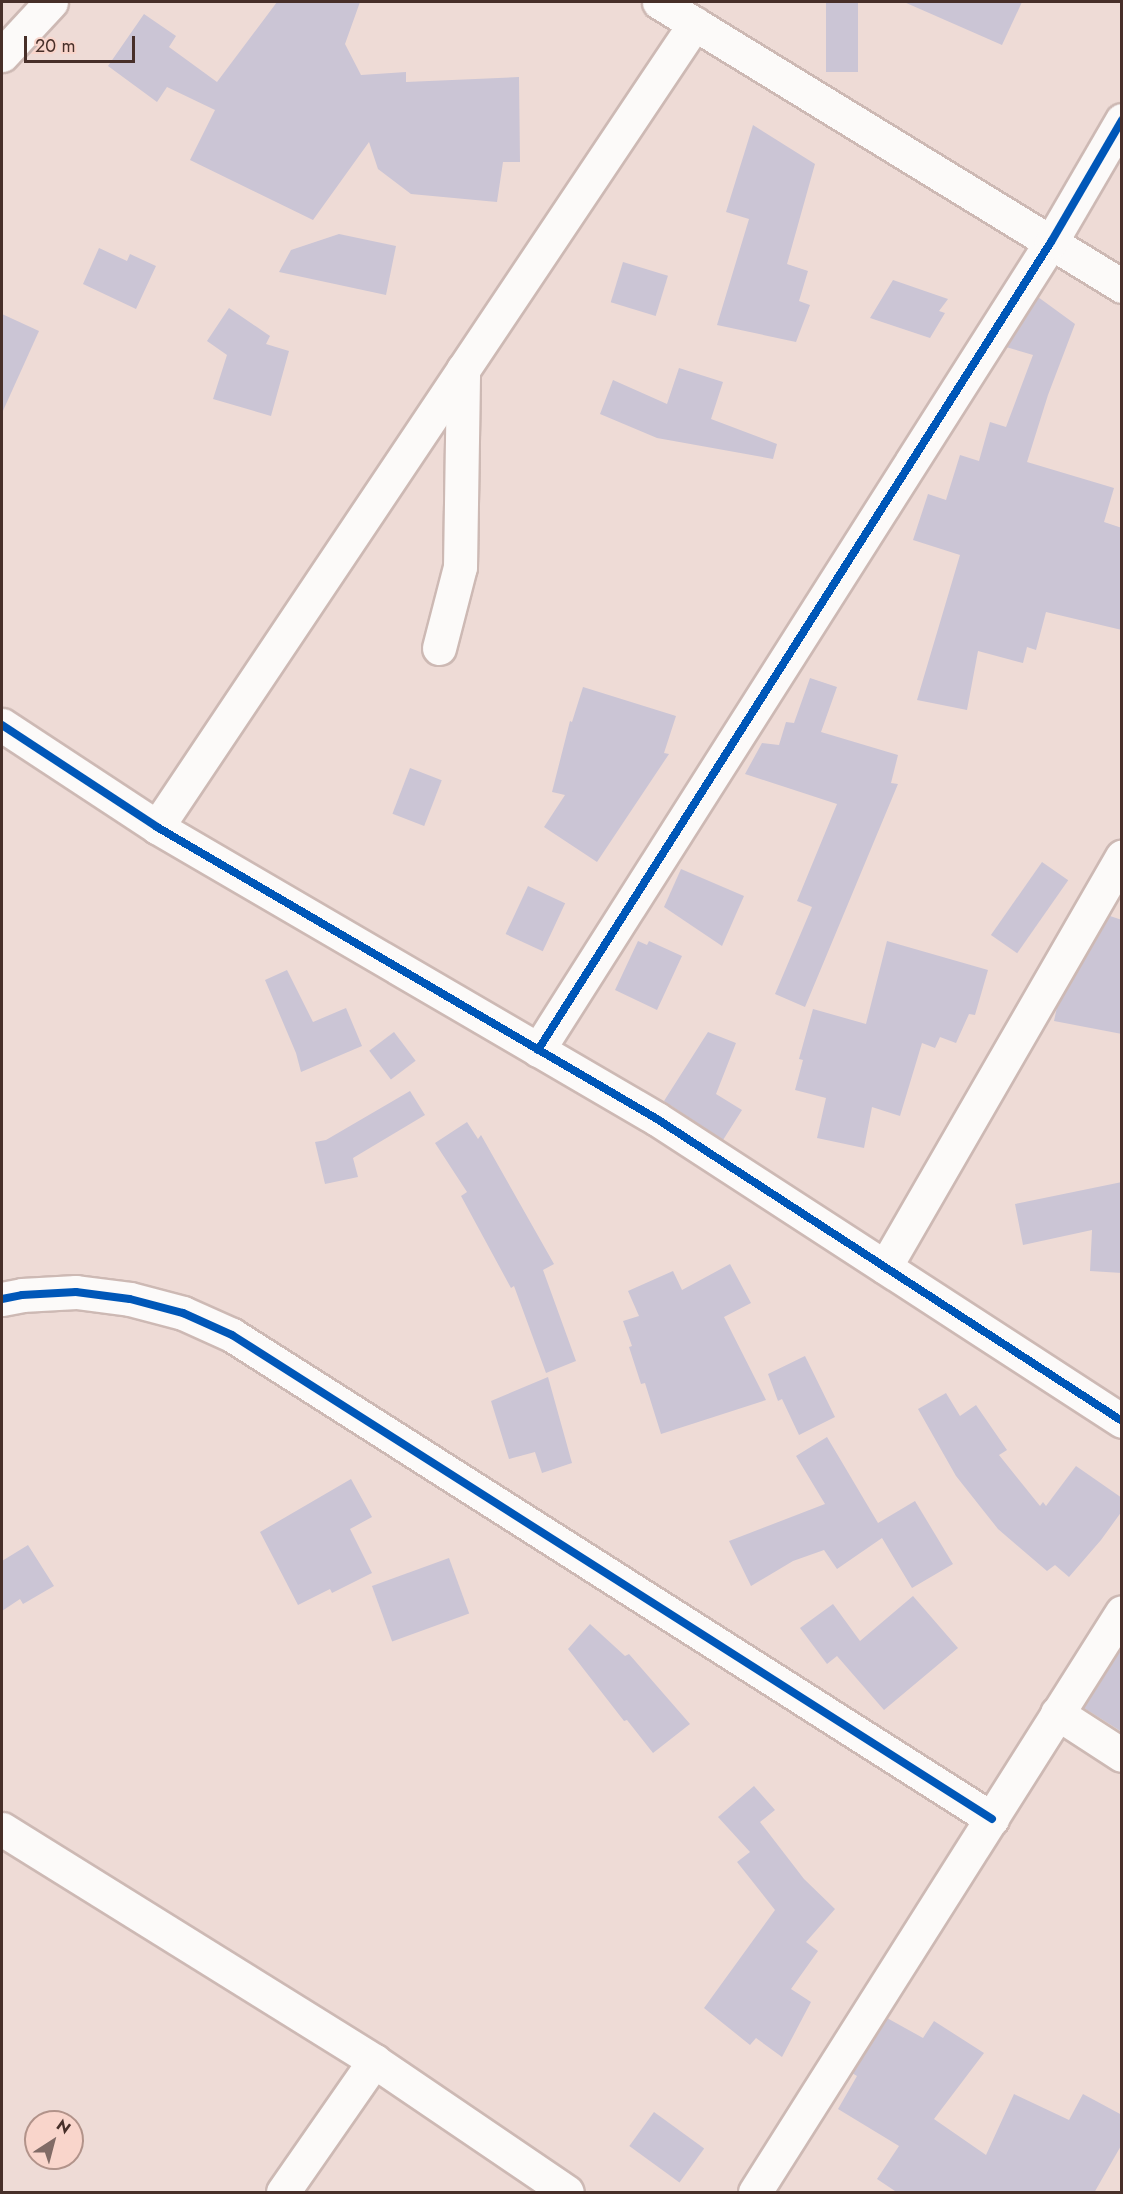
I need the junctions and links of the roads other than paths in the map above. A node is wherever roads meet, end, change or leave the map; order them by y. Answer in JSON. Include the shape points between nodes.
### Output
{"nodes":[{"id":1,"x":51,"y":2,"type":"edge"},
{"id":2,"x":659,"y":2,"type":"edge"},
{"id":3,"x":694,"y":23,"type":"junction"},
{"id":4,"x":2,"y":55,"type":"edge"},
{"id":5,"x":1122,"y":120,"type":"edge"},
{"id":6,"x":1051,"y":242,"type":"junction"},
{"id":7,"x":1122,"y":286,"type":"edge"},
{"id":8,"x":463,"y":369,"type":"junction"},
{"id":9,"x":439,"y":648,"type":"dead end"},
{"id":10,"x":2,"y":725,"type":"edge"},
{"id":11,"x":157,"y":827,"type":"junction"},
{"id":12,"x":1122,"y":857,"type":"edge"},
{"id":13,"x":538,"y":1050,"type":"junction"},
{"id":14,"x":885,"y":1267,"type":"junction"},
{"id":15,"x":2,"y":1299,"type":"edge"},
{"id":16,"x":1122,"y":1420,"type":"edge"},
{"id":17,"x":1122,"y":1612,"type":"edge"},
{"id":18,"x":1057,"y":1713,"type":"junction"},
{"id":19,"x":1122,"y":1755,"type":"edge"},
{"id":20,"x":992,"y":1819,"type":"junction"},
{"id":21,"x":2,"y":1829,"type":"edge"},
{"id":22,"x":374,"y":2061,"type":"junction"},
{"id":23,"x":283,"y":2193,"type":"edge"},
{"id":24,"x":567,"y":2193,"type":"edge"},
{"id":25,"x":755,"y":2193,"type":"edge"}],
"edges":[{"from":1,"to":4,"type":"street"},
{"from":2,"to":3,"type":"street"},
{"from":3,"to":6,"type":"street"},
{"from":3,"to":8,"type":"street"},
{"from":5,"to":6,"type":"street"},
{"from":6,"to":7,"type":"street"},
{"from":6,"to":13,"type":"street"},
{"from":8,"to":9,"type":"street","via":[[460,567]]},
{"from":8,"to":11,"type":"street"},
{"from":10,"to":11,"type":"street"},
{"from":11,"to":13,"type":"street"},
{"from":12,"to":14,"type":"street"},
{"from":13,"to":14,"type":"street","via":[[657,1119]]},
{"from":14,"to":16,"type":"street"},
{"from":15,"to":20,"type":"street","via":[[76,1292],[130,1299],[183,1313],[232,1335]]},
{"from":17,"to":18,"type":"street"},
{"from":18,"to":19,"type":"street"},
{"from":18,"to":20,"type":"street"},
{"from":20,"to":25,"type":"street"},
{"from":21,"to":22,"type":"street"},
{"from":22,"to":23,"type":"street"},
{"from":22,"to":24,"type":"street"}]}
